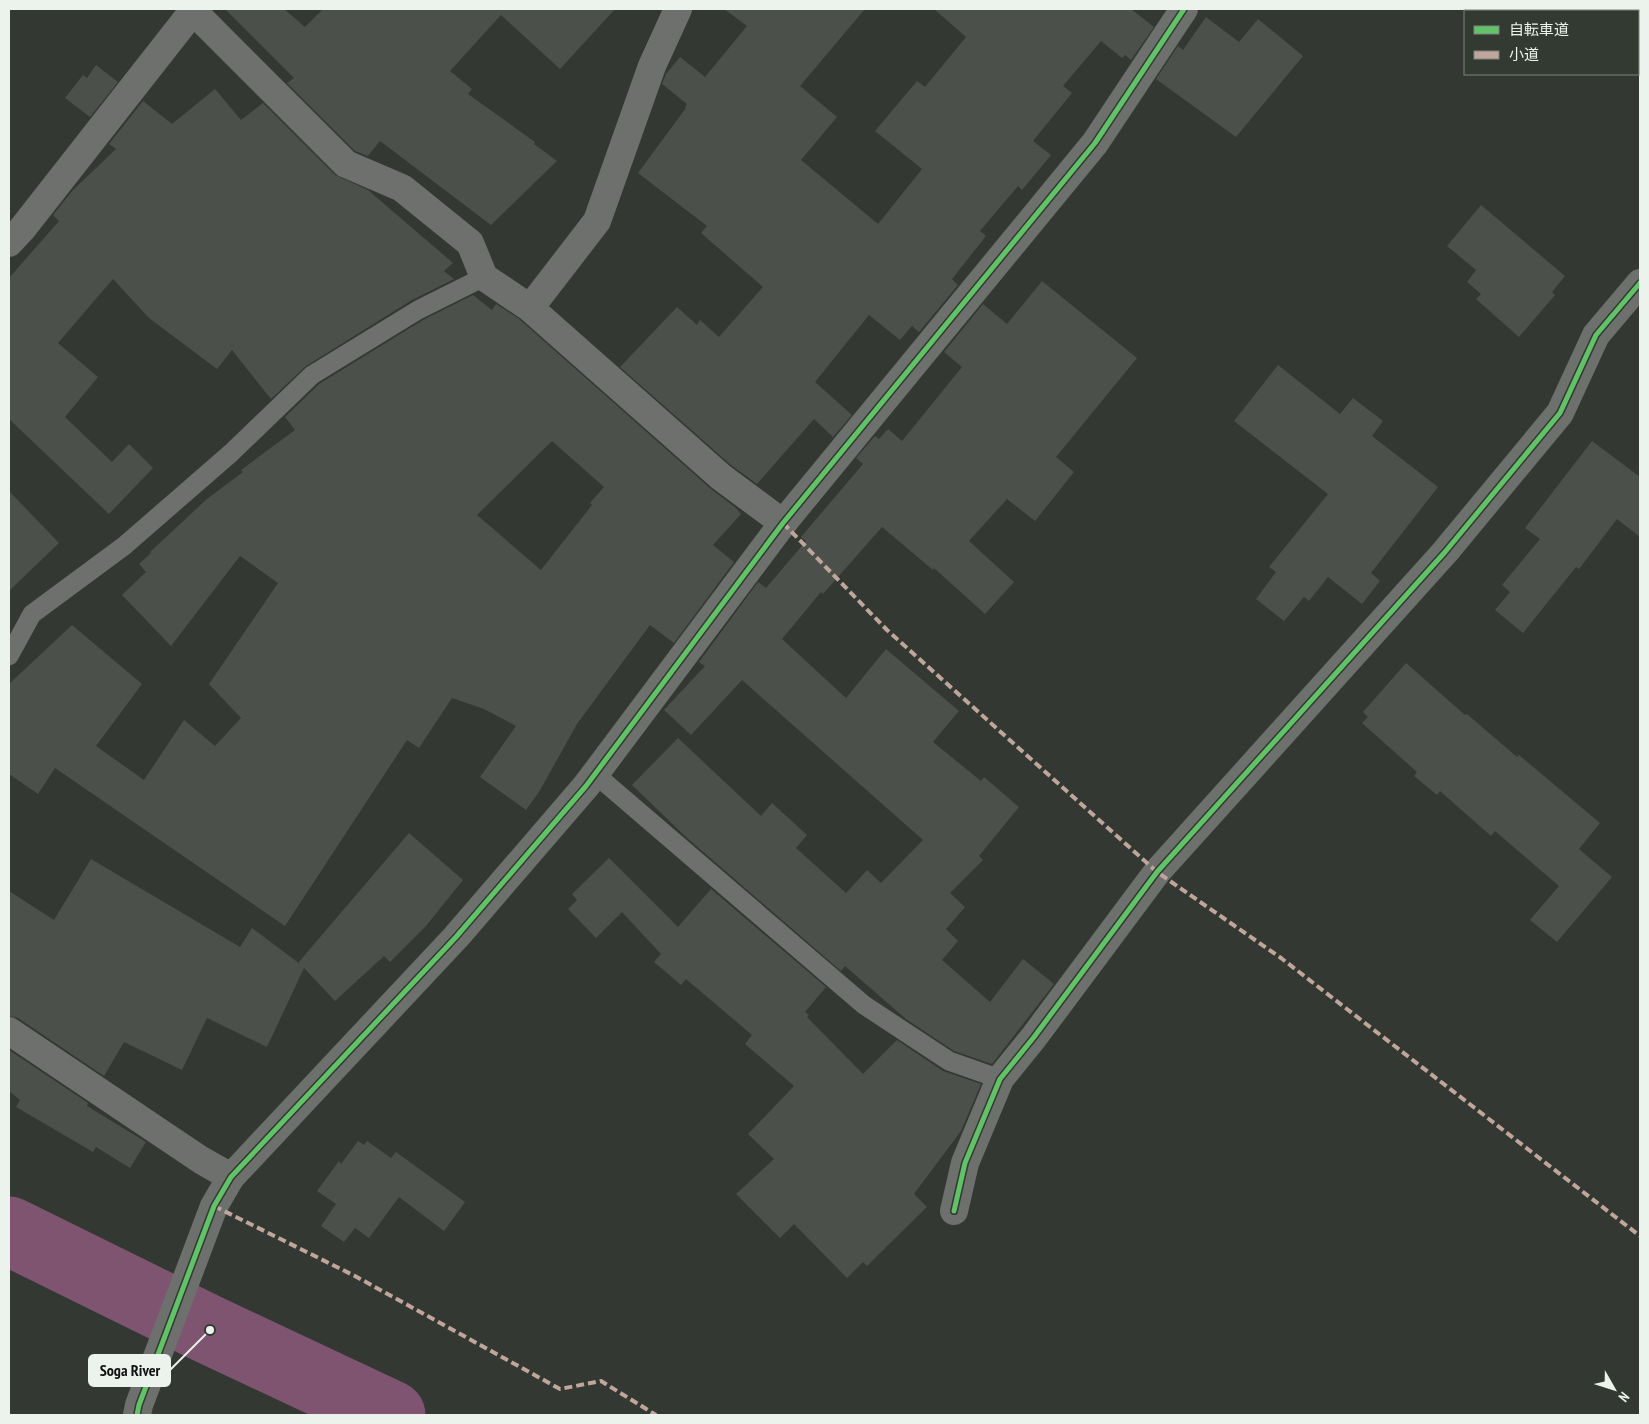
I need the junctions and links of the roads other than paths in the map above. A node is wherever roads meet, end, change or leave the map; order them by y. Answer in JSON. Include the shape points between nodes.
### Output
{"nodes":[{"id":1,"x":678,"y":9,"type":"edge"},
{"id":2,"x":1184,"y":9,"type":"edge"},
{"id":3,"x":192,"y":10,"type":"edge"},
{"id":4,"x":9,"y":243,"type":"edge"},
{"id":5,"x":484,"y":277,"type":"junction"},
{"id":6,"x":1640,"y":283,"type":"edge"},
{"id":7,"x":530,"y":308,"type":"junction"},
{"id":8,"x":783,"y":523,"type":"junction"},
{"id":9,"x":9,"y":656,"type":"edge"},
{"id":10,"x":595,"y":774,"type":"junction"},
{"id":11,"x":9,"y":1031,"type":"edge"},
{"id":12,"x":1000,"y":1079,"type":"junction"},
{"id":13,"x":231,"y":1177,"type":"junction"},
{"id":14,"x":954,"y":1211,"type":"dead end"},
{"id":15,"x":138,"y":1410,"type":"edge"}],
"edges":[{"from":1,"to":7,"type":"street","via":[[652,66],[597,221]]},
{"from":2,"to":8,"type":"street","via":[[1095,143]]},
{"from":3,"to":4,"type":"street"},
{"from":3,"to":5,"type":"street","via":[[346,164],[402,188],[470,242]]},
{"from":5,"to":7,"type":"street"},
{"from":5,"to":9,"type":"lane","via":[[418,310],[312,375],[231,453],[124,546],[32,614]]},
{"from":6,"to":12,"type":"street","via":[[1596,335],[1560,413],[1445,552],[1157,872]]},
{"from":7,"to":8,"type":"street","via":[[721,477]]},
{"from":8,"to":10,"type":"street"},
{"from":10,"to":12,"type":"lane","via":[[864,1005],[949,1061]]},
{"from":10,"to":13,"type":"street","via":[[456,937]]},
{"from":11,"to":13,"type":"street"},
{"from":12,"to":14,"type":"street","via":[[965,1163]]},
{"from":13,"to":15,"type":"street","via":[[214,1206]]}]}
